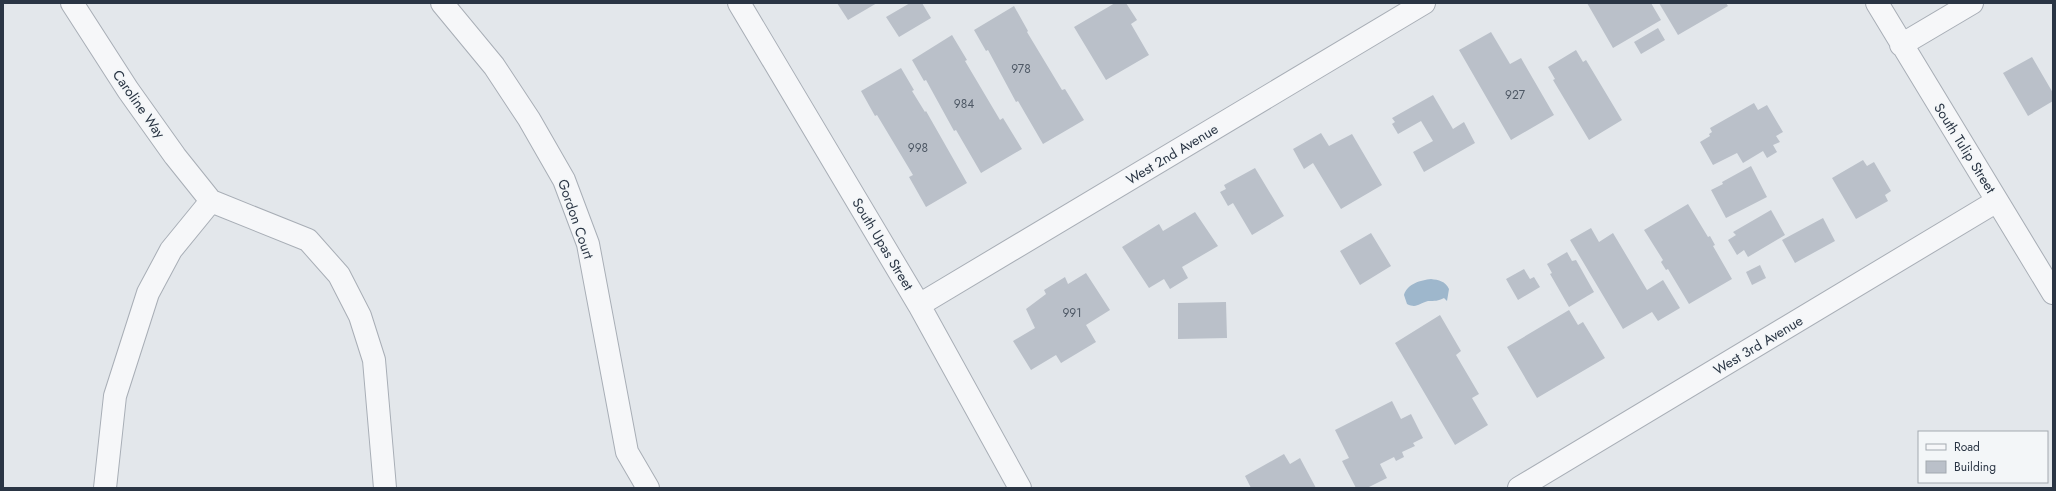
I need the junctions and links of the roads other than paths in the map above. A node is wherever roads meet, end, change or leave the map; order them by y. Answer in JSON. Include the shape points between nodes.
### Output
{"nodes":[{"id":1,"x":72,"y":3,"type":"edge"},
{"id":2,"x":442,"y":3,"type":"edge"},
{"id":3,"x":739,"y":3,"type":"edge"},
{"id":4,"x":1424,"y":3,"type":"edge"},
{"id":5,"x":1877,"y":3,"type":"edge"},
{"id":6,"x":1972,"y":3,"type":"edge"},
{"id":7,"x":1901,"y":45,"type":"junction"},
{"id":8,"x":211,"y":201,"type":"junction"},
{"id":9,"x":1997,"y":201,"type":"junction"},
{"id":10,"x":2053,"y":293,"type":"edge"},
{"id":11,"x":919,"y":305,"type":"junction"},
{"id":12,"x":105,"y":488,"type":"edge"},
{"id":13,"x":385,"y":488,"type":"edge"},
{"id":14,"x":648,"y":488,"type":"edge"},
{"id":15,"x":1020,"y":488,"type":"edge"},
{"id":16,"x":1519,"y":488,"type":"edge"}],
"edges":[{"from":1,"to":8,"type":"street","name":"Caroline Way","via":[[132,96]]},
{"from":2,"to":14,"type":"street","name":"Gordon Court","via":[[494,66],[529,119],[564,180],[588,244],[627,452]]},
{"from":3,"to":11,"type":"street","name":"South Upas Street"},
{"from":4,"to":11,"type":"street","name":"West 2nd Avenue"},
{"from":5,"to":7,"type":"street","name":"South Tulip Street"},
{"from":6,"to":7,"type":"street"},
{"from":7,"to":9,"type":"street","name":"South Tulip Street"},
{"from":8,"to":12,"type":"street","via":[[171,250],[148,293],[115,396]]},
{"from":8,"to":13,"type":"street","via":[[308,240],[339,275],[360,316],[374,360]]},
{"from":9,"to":10,"type":"street","name":"South Tulip Street"},
{"from":9,"to":16,"type":"street","name":"West 3rd Avenue"},
{"from":11,"to":15,"type":"street","name":"South Upas Street"}]}
